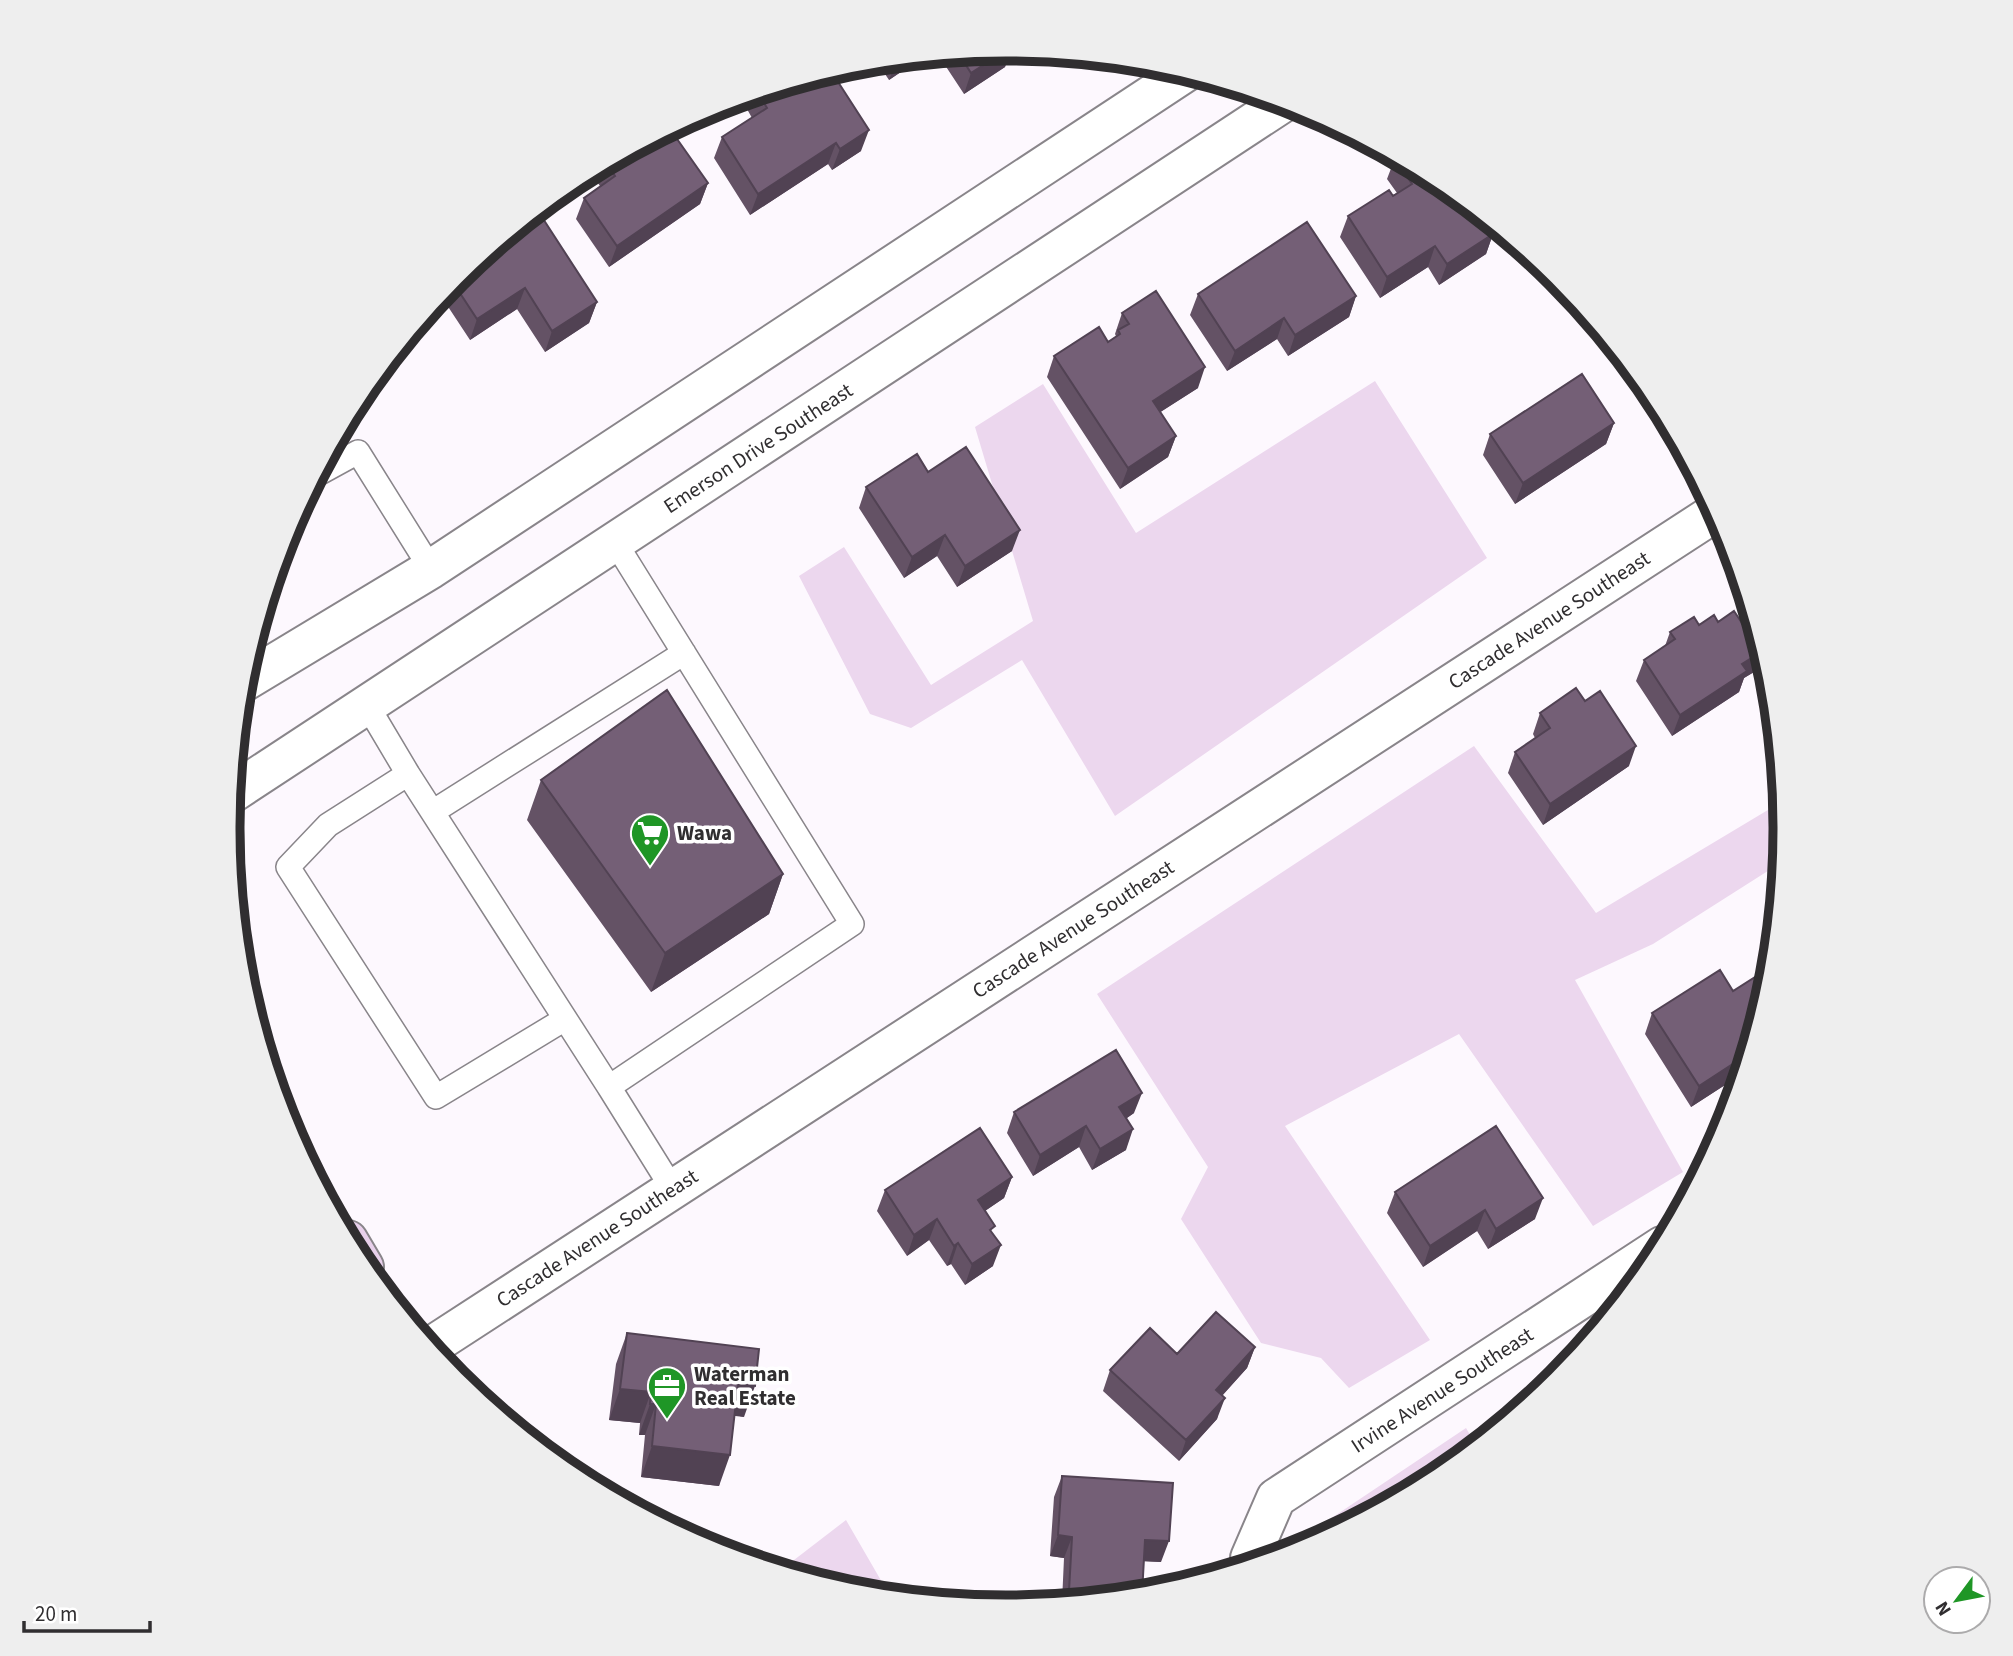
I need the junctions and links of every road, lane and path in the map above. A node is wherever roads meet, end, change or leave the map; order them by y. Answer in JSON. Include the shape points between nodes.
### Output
{"nodes":[{"id":1,"x":1174,"y":80,"type":"edge"},
{"id":2,"x":1273,"y":110,"type":"edge"},
{"id":3,"x":330,"y":467,"type":"edge"},
{"id":4,"x":1707,"y":518,"type":"edge"},
{"id":5,"x":615,"y":542,"type":"junction"},
{"id":6,"x":431,"y":569,"type":"junction"},
{"id":7,"x":684,"y":653,"type":"junction"},
{"id":8,"x":255,"y":675,"type":"edge"},
{"id":9,"x":367,"y":705,"type":"junction"},
{"id":10,"x":408,"y":774,"type":"junction"},
{"id":11,"x":241,"y":788,"type":"edge"},
{"id":12,"x":434,"y":811,"type":"junction"},
{"id":13,"x":565,"y":1019,"type":"junction"},
{"id":14,"x":609,"y":1087,"type":"junction"},
{"id":15,"x":672,"y":1188,"type":"junction"},
{"id":16,"x":1639,"y":1261,"type":"edge"},
{"id":17,"x":438,"y":1342,"type":"edge"},
{"id":18,"x":1254,"y":1554,"type":"edge"}],
"edges":[{"from":1,"to":6,"type":"street"},
{"from":2,"to":5,"type":"street","name":"Emerson Drive Southeast"},
{"from":3,"to":6,"type":"lane","via":[[358,452]]},
{"from":4,"to":15,"type":"street","name":"Cascade Avenue Southeast"},
{"from":5,"to":7,"type":"lane"},
{"from":5,"to":9,"type":"street","name":"Emerson Drive Southeast"},
{"from":6,"to":8,"type":"street"},
{"from":7,"to":12,"type":"lane"},
{"from":7,"to":14,"type":"lane","via":[[852,924]]},
{"from":9,"to":10,"type":"lane"},
{"from":9,"to":11,"type":"street","name":"Emerson Drive Southeast"},
{"from":10,"to":12,"type":"lane"},
{"from":10,"to":13,"type":"lane","via":[[328,825],[288,867],[436,1097]]},
{"from":12,"to":13,"type":"lane"},
{"from":13,"to":14,"type":"lane"},
{"from":14,"to":15,"type":"lane"},
{"from":15,"to":17,"type":"street","name":"Cascade Avenue Southeast"},
{"from":16,"to":18,"type":"street","name":"Irvine Avenue Southeast","via":[[1276,1497]]}]}
